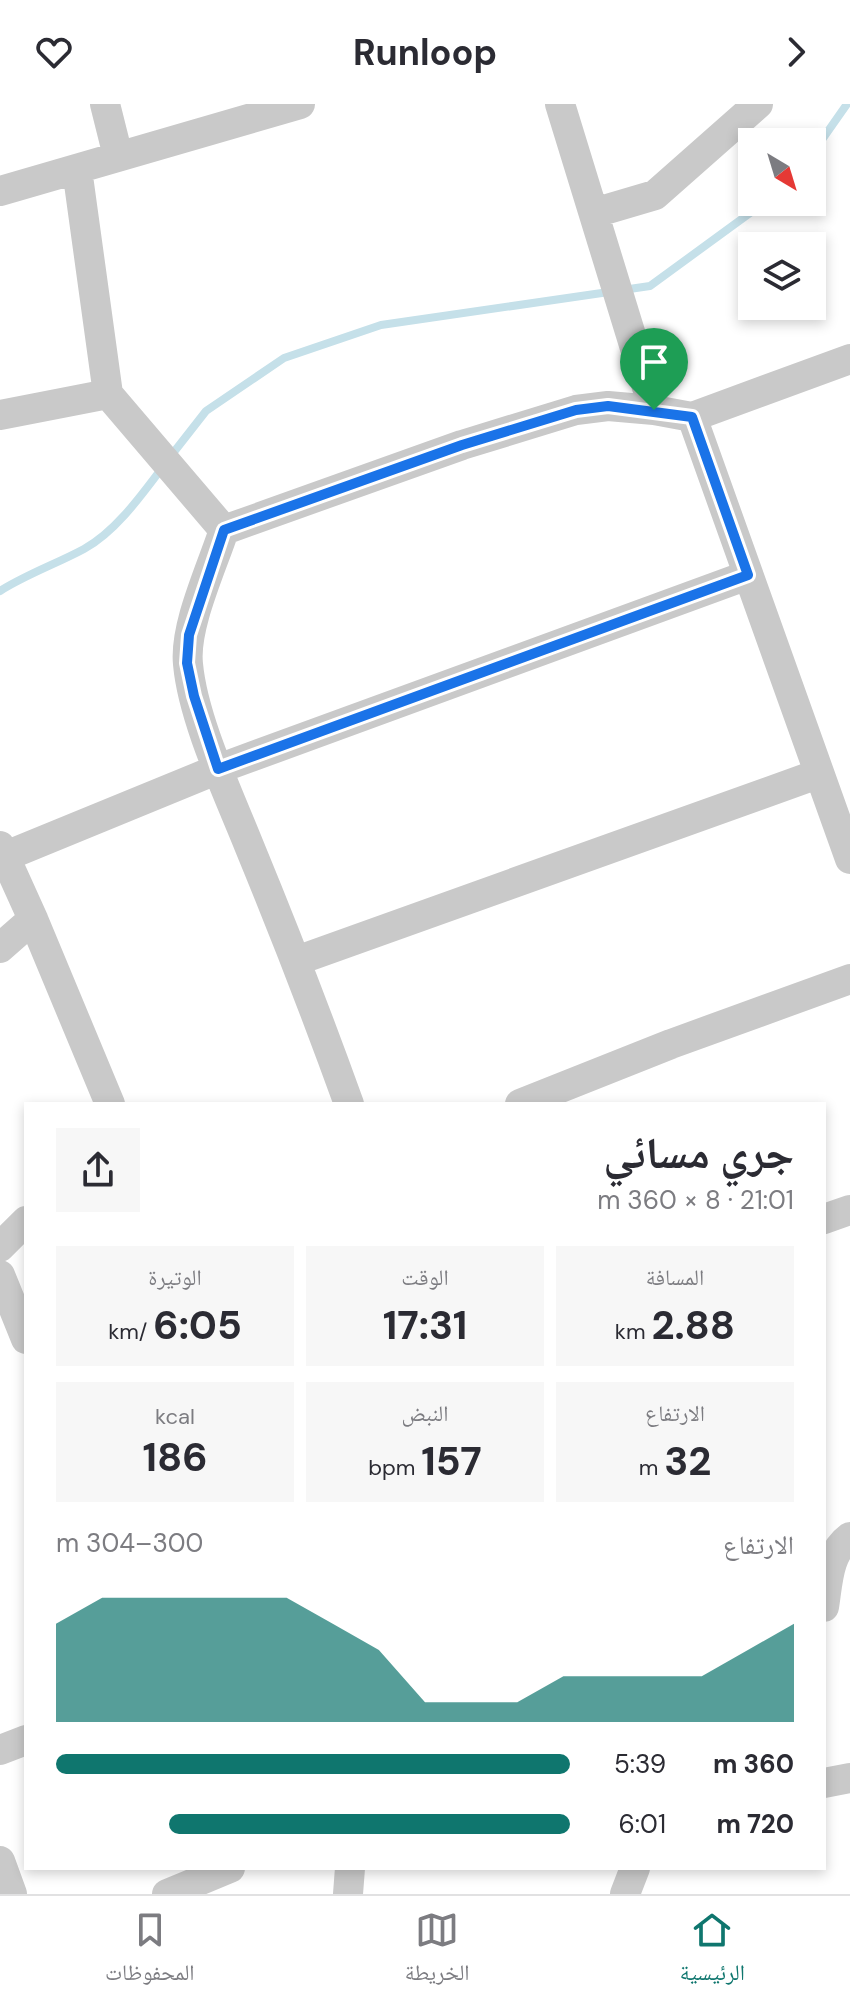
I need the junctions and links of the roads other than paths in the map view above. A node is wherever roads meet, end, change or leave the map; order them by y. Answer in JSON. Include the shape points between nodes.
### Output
{"nodes":[{"id":1,"x":105,"y":104,"type":"edge"},
{"id":2,"x":300,"y":104,"type":"edge"},
{"id":3,"x":560,"y":104,"type":"edge"},
{"id":4,"x":758,"y":104,"type":"edge"},
{"id":5,"x":118,"y":156,"type":"junction"},
{"id":6,"x":77,"y":169,"type":"junction"},
{"id":7,"x":0,"y":191,"type":"edge"},
{"id":8,"x":594,"y":213,"type":"junction"},
{"id":9,"x":850,"y":359,"type":"edge"},
{"id":10,"x":108,"y":394,"type":"junction"},
{"id":11,"x":654,"y":410,"type":"junction"},
{"id":12,"x":0,"y":415,"type":"edge"},
{"id":13,"x":692,"y":417,"type":"junction"},
{"id":14,"x":224,"y":530,"type":"junction"},
{"id":15,"x":748,"y":575,"type":"junction"},
{"id":16,"x":218,"y":769,"type":"junction"},
{"id":17,"x":818,"y":774,"type":"junction"},
{"id":18,"x":3,"y":851,"type":"edge"},
{"id":19,"x":850,"y":859,"type":"edge"},
{"id":20,"x":33,"y":919,"type":"junction"},
{"id":21,"x":0,"y":948,"type":"edge"},
{"id":22,"x":296,"y":961,"type":"junction"},
{"id":23,"x":850,"y":979,"type":"edge"},
{"id":24,"x":109,"y":1102,"type":"edge"},
{"id":25,"x":348,"y":1102,"type":"edge"},
{"id":26,"x":525,"y":1102,"type":"edge"},
{"id":27,"x":850,"y":1210,"type":"edge"},
{"id":28,"x":826,"y":1218,"type":"edge"},
{"id":29,"x":24,"y":1223,"type":"edge"},
{"id":30,"x":0,"y":1247,"type":"edge"},
{"id":31,"x":0,"y":1275,"type":"edge"},
{"id":32,"x":24,"y":1329,"type":"edge"},
{"id":33,"x":850,"y":1537,"type":"edge"},
{"id":34,"x":826,"y":1595,"type":"edge"},
{"id":35,"x":24,"y":1741,"type":"edge"},
{"id":36,"x":0,"y":1750,"type":"edge"},
{"id":37,"x":850,"y":1778,"type":"edge"},
{"id":38,"x":826,"y":1783,"type":"edge"},
{"id":39,"x":0,"y":1861,"type":"edge"},
{"id":40,"x":225,"y":1870,"type":"edge"},
{"id":41,"x":350,"y":1870,"type":"edge"},
{"id":42,"x":634,"y":1870,"type":"edge"},
{"id":43,"x":12,"y":1894,"type":"edge"},
{"id":44,"x":167,"y":1894,"type":"edge"},
{"id":45,"x":348,"y":1894,"type":"edge"},
{"id":46,"x":625,"y":1894,"type":"edge"}],
"edges":[{"from":1,"to":5,"type":"street"},
{"from":2,"to":5,"type":"street"},
{"from":3,"to":8,"type":"street"},
{"from":4,"to":8,"type":"street","via":[[655,195]]},
{"from":5,"to":6,"type":"street"},
{"from":6,"to":7,"type":"street"},
{"from":6,"to":10,"type":"street"},
{"from":8,"to":11,"type":"street"},
{"from":9,"to":13,"type":"street"},
{"from":10,"to":12,"type":"street"},
{"from":10,"to":14,"type":"street"},
{"from":11,"to":13,"type":"street"},
{"from":11,"to":14,"type":"street","via":[[576,410]]},
{"from":13,"to":15,"type":"street"},
{"from":14,"to":16,"type":"street","via":[[189,635],[187,663]]},
{"from":15,"to":16,"type":"street"},
{"from":15,"to":17,"type":"street"},
{"from":16,"to":18,"type":"street"},
{"from":16,"to":22,"type":"street"},
{"from":17,"to":19,"type":"street"},
{"from":17,"to":22,"type":"street"},
{"from":18,"to":20,"type":"street"},
{"from":20,"to":21,"type":"street"},
{"from":20,"to":24,"type":"street"},
{"from":22,"to":25,"type":"street"},
{"from":23,"to":26,"type":"street"},
{"from":27,"to":28,"type":"street"},
{"from":29,"to":30,"type":"street"},
{"from":31,"to":32,"type":"street"},
{"from":33,"to":34,"type":"street","via":[[832,1559]]},
{"from":35,"to":36,"type":"street"},
{"from":37,"to":38,"type":"street"},
{"from":39,"to":43,"type":"street"},
{"from":40,"to":44,"type":"street"},
{"from":41,"to":45,"type":"street"},
{"from":42,"to":46,"type":"street"}]}
